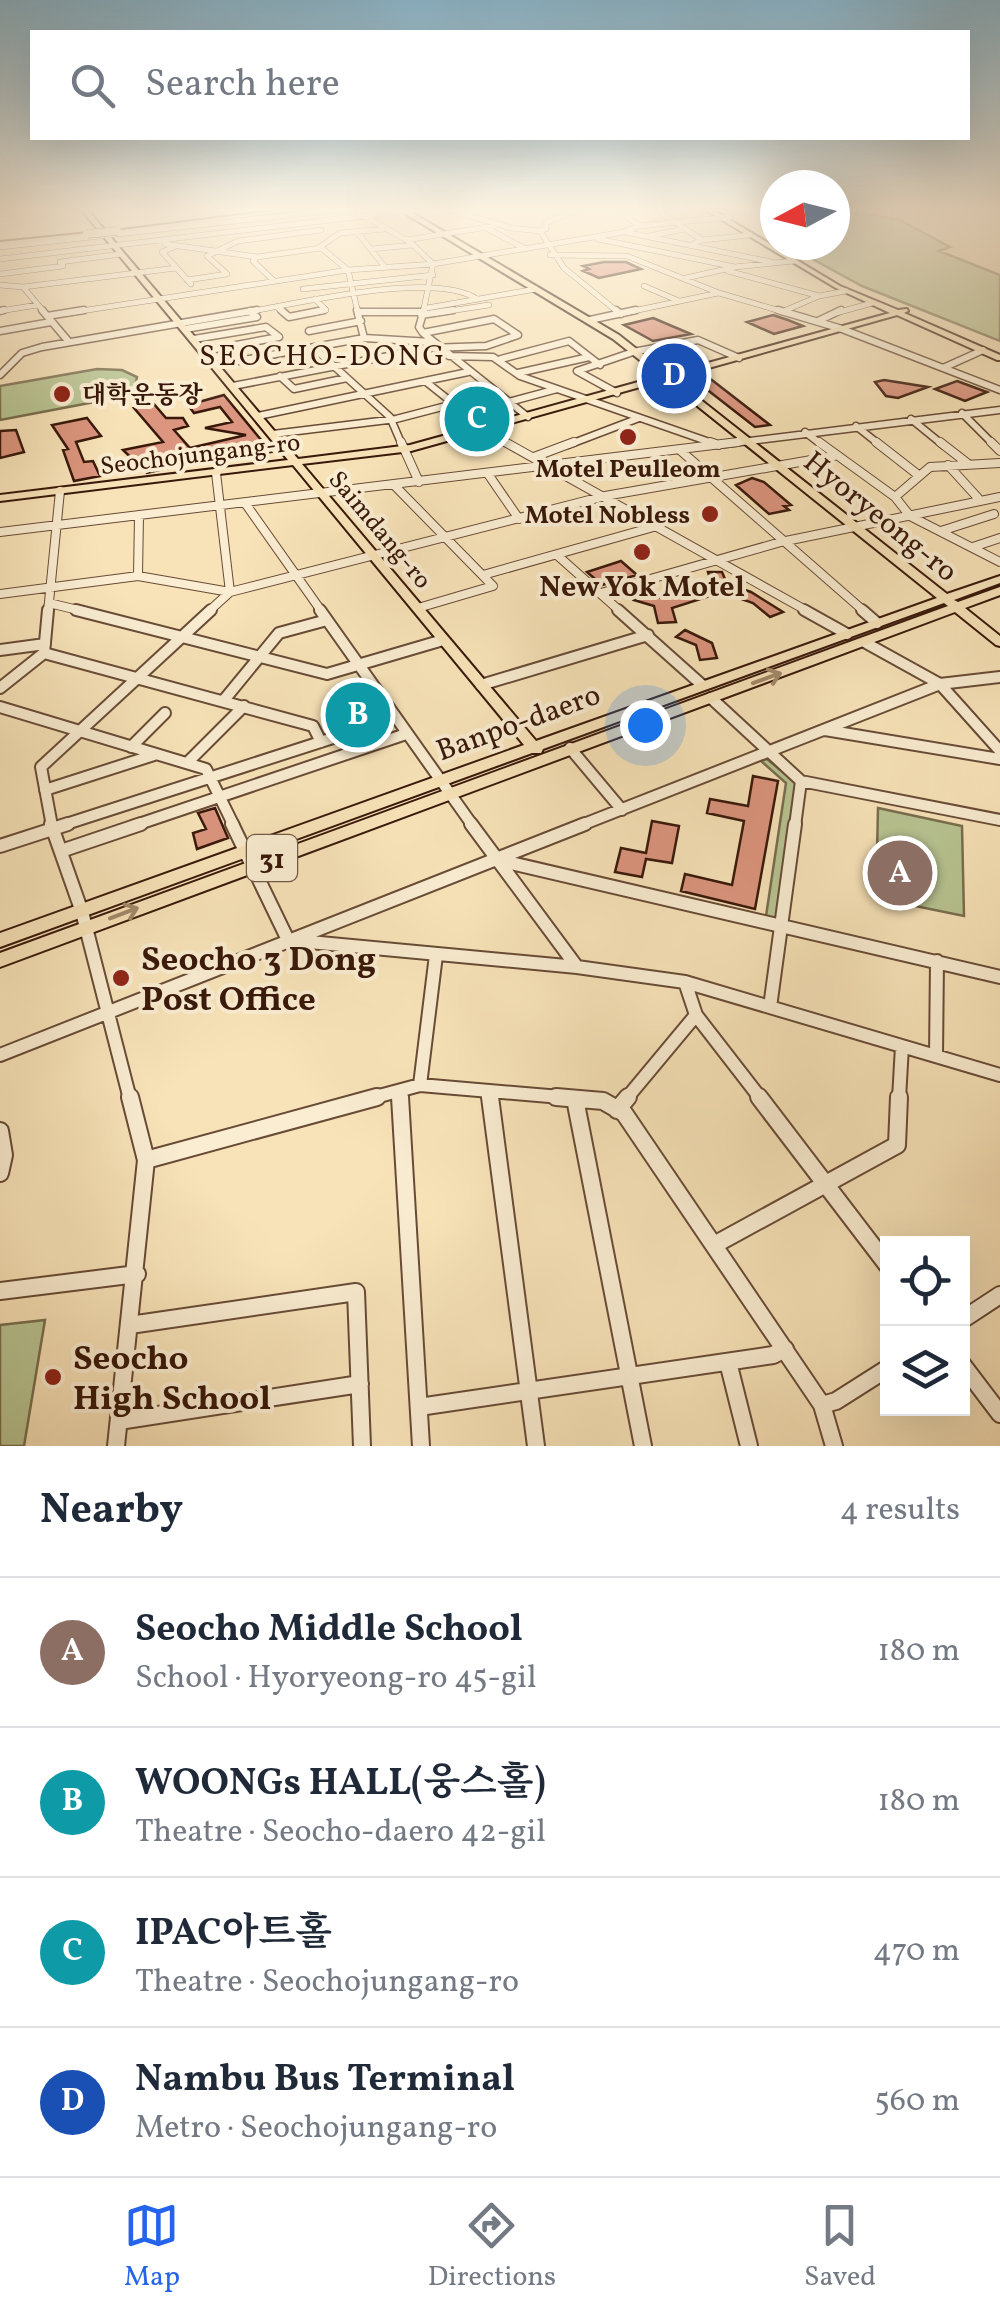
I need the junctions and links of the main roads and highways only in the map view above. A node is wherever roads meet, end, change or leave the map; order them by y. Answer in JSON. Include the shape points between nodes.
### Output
{"nodes":[{"id":1,"x":139,"y":275,"type":"edge"},
{"id":2,"x":514,"y":275,"type":"edge"},
{"id":3,"x":819,"y":275,"type":"edge"},
{"id":4,"x":829,"y":275,"type":"edge"},
{"id":5,"x":900,"y":312,"type":"junction"},
{"id":6,"x":872,"y":320,"type":"junction"},
{"id":7,"x":929,"y":325,"type":"junction"},
{"id":8,"x":1000,"y":354,"type":"edge"},
{"id":9,"x":667,"y":379,"type":"junction"},
{"id":10,"x":297,"y":464,"type":"junction"},
{"id":11,"x":0,"y":498,"type":"edge"},
{"id":12,"x":1000,"y":579,"type":"edge"},
{"id":13,"x":1000,"y":591,"type":"edge"},
{"id":14,"x":951,"y":603,"type":"junction"},
{"id":15,"x":1000,"y":642,"type":"edge"},
{"id":16,"x":707,"y":692,"type":"junction"},
{"id":17,"x":538,"y":752,"type":"junction"},
{"id":18,"x":84,"y":920,"type":"junction"},
{"id":19,"x":0,"y":940,"type":"edge"},
{"id":20,"x":0,"y":960,"type":"edge"}],
"edges":[{"from":1,"to":10,"type":"main road","name":"Saimdang-ro"},
{"from":2,"to":9,"type":"main road","name":"Hyoryeong-ro","via":[[590,320]]},
{"from":3,"to":5,"type":"main road"},
{"from":4,"to":5,"type":"main road"},
{"from":5,"to":6,"type":"main road","name":"Seochojungang-ro"},
{"from":5,"to":7,"type":"main road"},
{"from":5,"to":7,"type":"main road"},
{"from":6,"to":7,"type":"main road"},
{"from":6,"to":9,"type":"main road","name":"Seochojungang-ro"},
{"from":7,"to":8,"type":"main road"},
{"from":7,"to":8,"type":"main road"},
{"from":9,"to":10,"type":"main road","name":"Seochojungang-ro","via":[[404,449]]},
{"from":9,"to":14,"type":"main road","name":"Hyoryeong-ro"},
{"from":10,"to":11,"type":"main road","name":"Seochojungang-ro"},
{"from":10,"to":17,"type":"main road","name":"Saimdang-ro"},
{"from":12,"to":14,"type":"main road","name":"Banpo-daero","number":"31"},
{"from":13,"to":14,"type":"main road","name":"Banpo-daero"},
{"from":14,"to":15,"type":"main road","name":"Hyoryeong-ro"},
{"from":14,"to":16,"type":"main road","name":"Banpo-daero","number":"31","via":[[877,623]]},
{"from":16,"to":14,"type":"main road","name":"Banpo-daero","number":"31","one_way":true,"via":[[866,643]]},
{"from":16,"to":17,"type":"main road","name":"Banpo-daero","number":"31"},
{"from":16,"to":17,"type":"main road","name":"Banpo-daero","number":"31","via":[[570,748]]},
{"from":17,"to":18,"type":"main road","name":"Banpo-daero","number":"31"},
{"from":18,"to":19,"type":"main road","name":"Banpo-daero","number":"31"},
{"from":18,"to":20,"type":"main road","name":"Banpo-daero","number":"31"}]}
